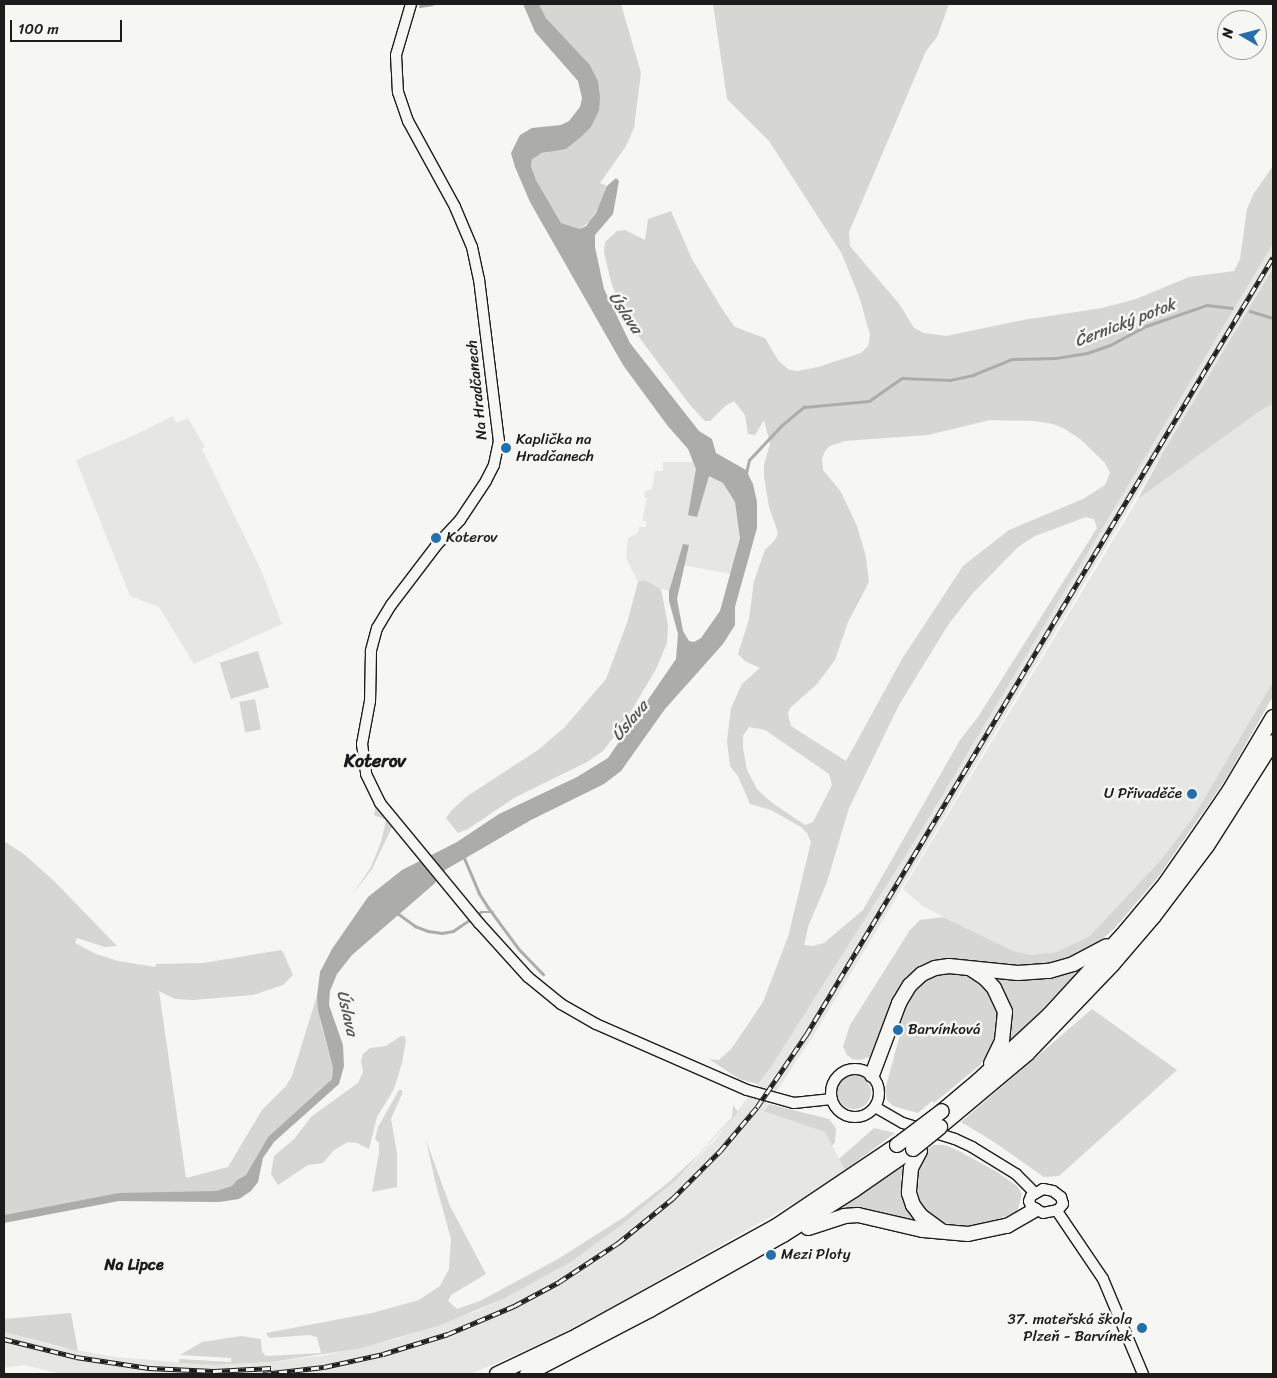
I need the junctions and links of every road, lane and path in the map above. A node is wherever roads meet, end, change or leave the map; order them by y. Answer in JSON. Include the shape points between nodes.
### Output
{"nodes":[{"id":1,"x":411,"y":4,"type":"edge"},
{"id":2,"x":1273,"y":716,"type":"edge"},
{"id":3,"x":1273,"y":742,"type":"edge"},
{"id":4,"x":1125,"y":932,"type":"junction"},
{"id":5,"x":966,"y":967,"type":"junction"},
{"id":6,"x":872,"y":1075,"type":"junction"},
{"id":7,"x":979,"y":1080,"type":"junction"},
{"id":8,"x":832,"y":1099,"type":"junction"},
{"id":9,"x":875,"y":1107,"type":"junction"},
{"id":10,"x":916,"y":1150,"type":"junction"},
{"id":11,"x":1034,"y":1192,"type":"junction"},
{"id":12,"x":1036,"y":1210,"type":"junction"},
{"id":13,"x":1058,"y":1211,"type":"junction"},
{"id":14,"x":948,"y":1233,"type":"junction"},
{"id":15,"x":783,"y":1235,"type":"junction"},
{"id":16,"x":502,"y":1372,"type":"edge"},
{"id":17,"x":527,"y":1374,"type":"edge"},
{"id":18,"x":1143,"y":1374,"type":"edge"}],
"edges":[{"from":1,"to":8,"type":"street","name":"Na Hradčanech","via":[[398,40],[395,67],[398,92],[408,121],[455,207],[474,255],[480,278],[499,441],[494,465],[486,481],[460,520],[385,612],[375,634],[369,668],[370,701],[363,734],[362,761],[371,788],[479,923],[534,982],[562,1004],[596,1024],[747,1090],[794,1102]]},
{"from":2,"to":4,"type":"highway","via":[[1197,838],[1165,884]]},
{"from":3,"to":10,"type":"highway","bridge":true,"via":[[1207,846],[1124,952],[1027,1054]]},
{"from":4,"to":5,"type":"highway","via":[[1084,959],[1049,972],[1018,973]]},
{"from":4,"to":7,"type":"highway","via":[[1049,1015]]},
{"from":5,"to":6,"type":"highway","via":[[935,968],[910,985],[899,1003]]},
{"from":5,"to":7,"type":"highway","via":[[990,983],[1005,1012],[1000,1048]]},
{"from":6,"to":8,"type":"street","via":[[857,1069],[842,1073],[833,1085]]},
{"from":6,"to":9,"type":"street","via":[[878,1087]]},
{"from":7,"to":16,"type":"highway","bridge":true,"via":[[897,1145],[778,1225],[577,1336]]},
{"from":8,"to":9,"type":"street","via":[[839,1110],[851,1116],[864,1115]]},
{"from":9,"to":11,"type":"street","via":[[903,1123],[972,1147],[1016,1174]]},
{"from":10,"to":14,"type":"highway","via":[[909,1174],[911,1200],[925,1220]]},
{"from":10,"to":15,"type":"highway"},
{"from":11,"to":12,"type":"street","via":[[1029,1201]]},
{"from":11,"to":13,"type":"street","via":[[1046,1189],[1058,1194],[1063,1203]]},
{"from":12,"to":13,"type":"street"},
{"from":12,"to":14,"type":"highway","via":[[993,1230]]},
{"from":13,"to":18,"type":"street","via":[[1103,1279]]},
{"from":14,"to":15,"type":"highway","via":[[858,1215]]},
{"from":15,"to":17,"type":"highway","via":[[608,1333]]}]}
